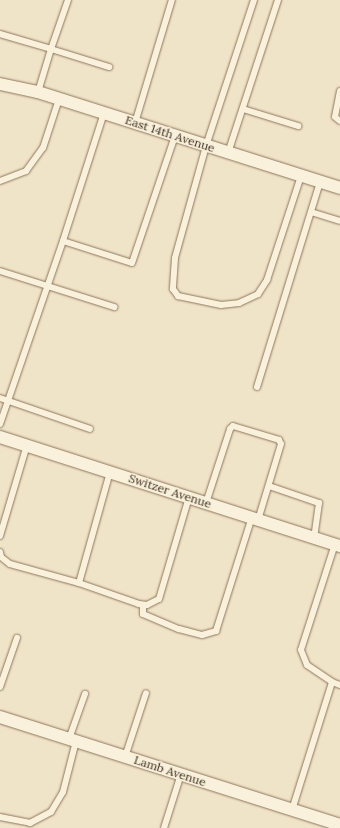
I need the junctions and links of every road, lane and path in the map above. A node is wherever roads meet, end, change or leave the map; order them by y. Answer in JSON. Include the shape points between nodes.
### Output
{"nodes":[{"id":1,"x":68,"y":0,"type":"edge"},
{"id":2,"x":172,"y":0,"type":"edge"},
{"id":3,"x":254,"y":0,"type":"edge"},
{"id":4,"x":278,"y":0,"type":"edge"},
{"id":5,"x":0,"y":34,"type":"edge"},
{"id":6,"x":51,"y":49,"type":"junction"},
{"id":7,"x":109,"y":67,"type":"dead end"},
{"id":8,"x":0,"y":84,"type":"edge"},
{"id":9,"x":340,"y":91,"type":"edge"},
{"id":10,"x":38,"y":92,"type":"junction"},
{"id":11,"x":59,"y":99,"type":"junction"},
{"id":12,"x":242,"y":108,"type":"junction"},
{"id":13,"x":104,"y":113,"type":"junction"},
{"id":14,"x":340,"y":121,"type":"edge"},
{"id":15,"x":135,"y":123,"type":"junction"},
{"id":16,"x":298,"y":126,"type":"dead end"},
{"id":17,"x":174,"y":136,"type":"junction"},
{"id":18,"x":206,"y":146,"type":"junction"},
{"id":19,"x":228,"y":153,"type":"junction"},
{"id":20,"x":301,"y":176,"type":"junction"},
{"id":21,"x":0,"y":181,"type":"edge"},
{"id":22,"x":320,"y":182,"type":"junction"},
{"id":23,"x":340,"y":188,"type":"edge"},
{"id":24,"x":310,"y":212,"type":"junction"},
{"id":25,"x":340,"y":221,"type":"edge"},
{"id":26,"x":63,"y":241,"type":"junction"},
{"id":27,"x":0,"y":270,"type":"edge"},
{"id":28,"x":47,"y":287,"type":"junction"},
{"id":29,"x":114,"y":307,"type":"dead end"},
{"id":30,"x":257,"y":387,"type":"dead end"},
{"id":31,"x":0,"y":398,"type":"edge"},
{"id":32,"x":8,"y":400,"type":"junction"},
{"id":33,"x":0,"y":424,"type":"edge"},
{"id":34,"x":90,"y":429,"type":"dead end"},
{"id":35,"x":0,"y":437,"type":"edge"},
{"id":36,"x":27,"y":445,"type":"junction"},
{"id":37,"x":110,"y":472,"type":"junction"},
{"id":38,"x":269,"y":486,"type":"junction"},
{"id":39,"x":189,"y":497,"type":"junction"},
{"id":40,"x":206,"y":503,"type":"junction"},
{"id":41,"x":255,"y":518,"type":"junction"},
{"id":42,"x":0,"y":536,"type":"edge"},
{"id":43,"x":314,"y":537,"type":"junction"},
{"id":44,"x":338,"y":545,"type":"edge"},
{"id":45,"x":0,"y":552,"type":"edge"},
{"id":46,"x":79,"y":583,"type":"junction"},
{"id":47,"x":143,"y":605,"type":"junction"},
{"id":48,"x":18,"y":638,"type":"dead end"},
{"id":49,"x":332,"y":682,"type":"junction"},
{"id":50,"x":340,"y":685,"type":"edge"},
{"id":51,"x":0,"y":687,"type":"edge"},
{"id":52,"x":146,"y":693,"type":"dead end"},
{"id":53,"x":85,"y":694,"type":"dead end"},
{"id":54,"x":0,"y":717,"type":"edge"},
{"id":55,"x":72,"y":740,"type":"junction"},
{"id":56,"x":125,"y":757,"type":"junction"},
{"id":57,"x":181,"y":774,"type":"junction"},
{"id":58,"x":292,"y":810,"type":"junction"},
{"id":59,"x":0,"y":817,"type":"edge"},
{"id":60,"x":340,"y":825,"type":"edge"},
{"id":61,"x":164,"y":828,"type":"edge"}],
"edges":[{"from":1,"to":6,"type":"lane"},
{"from":2,"to":15,"type":"lane"},
{"from":3,"to":18,"type":"lane"},
{"from":4,"to":12,"type":"lane"},
{"from":5,"to":6,"type":"lane"},
{"from":6,"to":7,"type":"lane"},
{"from":6,"to":10,"type":"lane"},
{"from":8,"to":10,"type":"street","name":"East 14th Avenue"},
{"from":9,"to":14,"type":"lane","via":[[335,117]]},
{"from":10,"to":11,"type":"street","name":"East 14th Avenue"},
{"from":11,"to":13,"type":"street","name":"East 14th Avenue"},
{"from":11,"to":21,"type":"lane","via":[[43,148],[26,171]]},
{"from":12,"to":16,"type":"lane"},
{"from":12,"to":19,"type":"lane"},
{"from":13,"to":15,"type":"street","name":"East 14th Avenue"},
{"from":13,"to":26,"type":"lane"},
{"from":15,"to":17,"type":"street","name":"East 14th Avenue"},
{"from":17,"to":18,"type":"street","name":"East 14th Avenue"},
{"from":17,"to":26,"type":"lane","via":[[132,263]]},
{"from":18,"to":19,"type":"street","name":"East 14th Avenue"},
{"from":18,"to":20,"type":"lane","via":[[174,258],[172,289],[178,296],[221,305],[239,303],[258,294],[267,280]]},
{"from":19,"to":20,"type":"street","name":"East 14th Avenue"},
{"from":20,"to":22,"type":"street","name":"East 14th Avenue"},
{"from":22,"to":23,"type":"street","name":"East 14th Avenue"},
{"from":22,"to":24,"type":"lane"},
{"from":24,"to":25,"type":"lane"},
{"from":24,"to":30,"type":"lane"},
{"from":26,"to":28,"type":"lane"},
{"from":27,"to":28,"type":"lane"},
{"from":28,"to":29,"type":"lane"},
{"from":28,"to":32,"type":"lane"},
{"from":31,"to":32,"type":"lane"},
{"from":32,"to":33,"type":"lane"},
{"from":32,"to":34,"type":"lane"},
{"from":35,"to":36,"type":"street","name":"Switzer Avenue"},
{"from":36,"to":37,"type":"street","name":"Switzer Avenue"},
{"from":36,"to":42,"type":"lane"},
{"from":37,"to":39,"type":"street","name":"Switzer Avenue"},
{"from":37,"to":46,"type":"lane"},
{"from":38,"to":40,"type":"lane","via":[[281,444],[279,440],[233,426]]},
{"from":38,"to":41,"type":"lane"},
{"from":38,"to":43,"type":"lane","via":[[319,503]]},
{"from":39,"to":40,"type":"street","name":"Switzer Avenue"},
{"from":39,"to":47,"type":"lane","via":[[159,599]]},
{"from":40,"to":41,"type":"street","name":"Switzer Avenue"},
{"from":41,"to":43,"type":"street","name":"Switzer Avenue"},
{"from":41,"to":47,"type":"lane","via":[[216,631],[202,634],[179,629],[143,614]]},
{"from":43,"to":44,"type":"street","name":"Switzer Avenue"},
{"from":44,"to":49,"type":"lane","via":[[301,650],[307,664]]},
{"from":45,"to":46,"type":"lane","via":[[1,557],[10,564]]},
{"from":46,"to":47,"type":"lane"},
{"from":48,"to":51,"type":"lane"},
{"from":49,"to":50,"type":"lane"},
{"from":49,"to":58,"type":"lane"},
{"from":52,"to":56,"type":"lane"},
{"from":53,"to":55,"type":"lane"},
{"from":54,"to":55,"type":"street","name":"Lamb Avenue"},
{"from":55,"to":56,"type":"street","name":"Lamb Avenue"},
{"from":55,"to":59,"type":"lane","via":[[63,792],[51,812],[30,823]]},
{"from":56,"to":57,"type":"street","name":"Lamb Avenue"},
{"from":57,"to":58,"type":"street","name":"Lamb Avenue"},
{"from":57,"to":61,"type":"lane"},
{"from":58,"to":60,"type":"street","name":"Lamb Avenue"}]}
